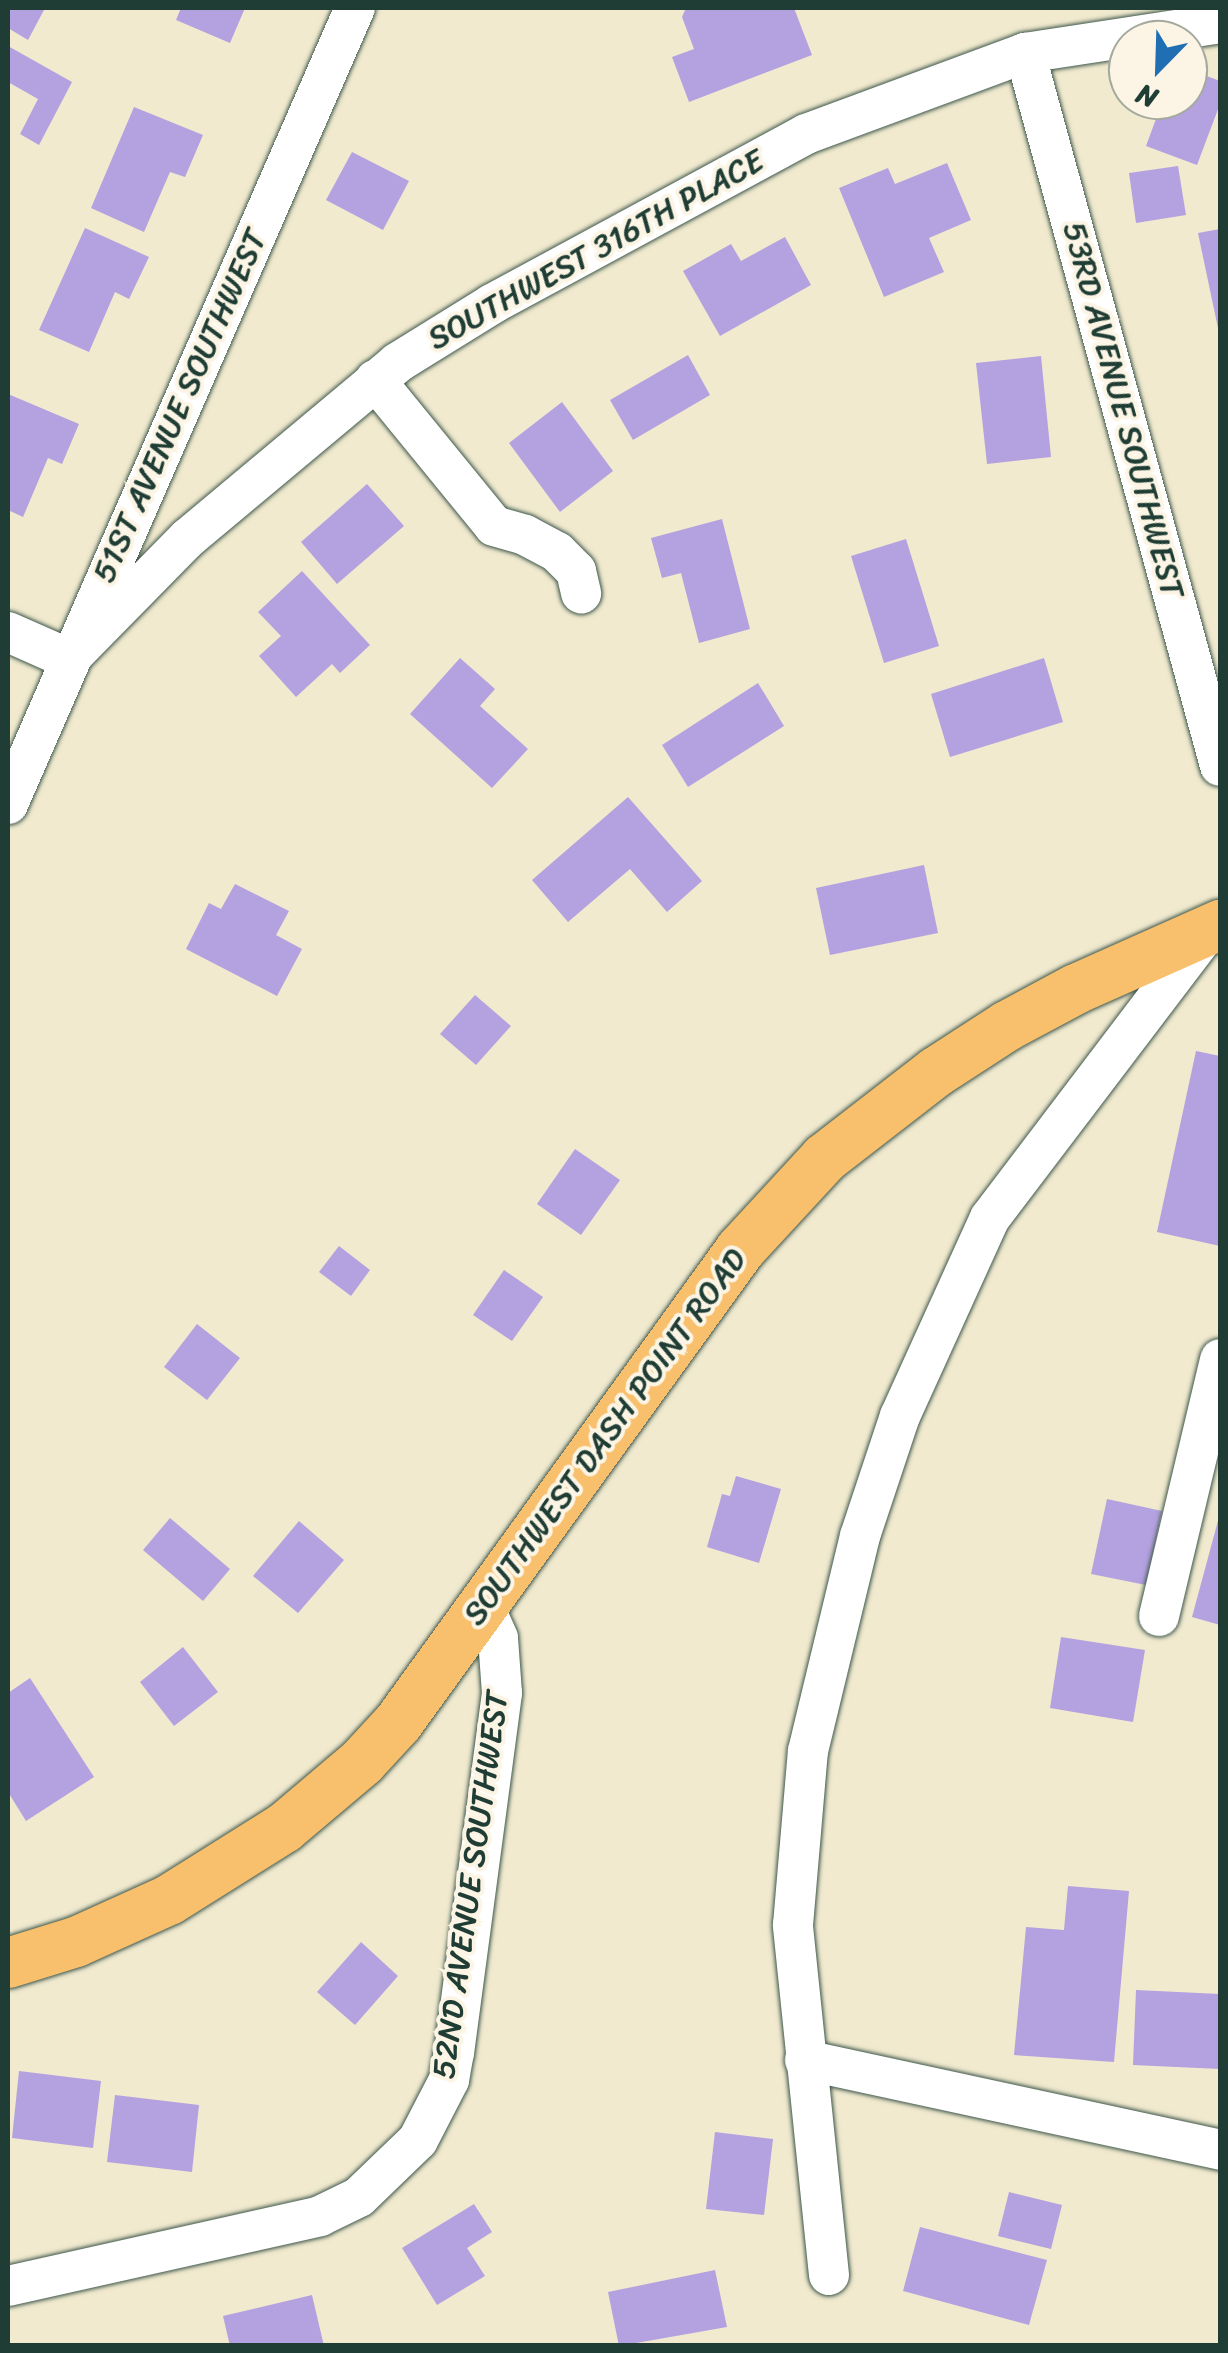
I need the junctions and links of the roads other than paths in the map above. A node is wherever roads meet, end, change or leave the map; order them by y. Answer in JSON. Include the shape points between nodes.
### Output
{"nodes":[{"id":1,"x":355,"y":8,"type":"edge"},
{"id":2,"x":1220,"y":23,"type":"edge"},
{"id":3,"x":1024,"y":53,"type":"junction"},
{"id":4,"x":375,"y":380,"type":"junction"},
{"id":5,"x":581,"y":593,"type":"dead end"},
{"id":6,"x":8,"y":632,"type":"edge"},
{"id":7,"x":69,"y":659,"type":"junction"},
{"id":8,"x":1220,"y":766,"type":"edge"},
{"id":9,"x":8,"y":804,"type":"edge"},
{"id":10,"x":1215,"y":926,"type":"edge"},
{"id":11,"x":1220,"y":1358,"type":"edge"},
{"id":12,"x":484,"y":1605,"type":"junction"},
{"id":13,"x":1160,"y":1616,"type":"dead end"},
{"id":14,"x":8,"y":1963,"type":"edge"},
{"id":15,"x":805,"y":2060,"type":"junction"},
{"id":16,"x":1220,"y":2150,"type":"edge"},
{"id":17,"x":829,"y":2275,"type":"dead end"},
{"id":18,"x":8,"y":2286,"type":"edge"}],
"edges":[{"from":1,"to":7,"type":"street","name":"51ST AVENUE SOUTHWEST"},
{"from":2,"to":3,"type":"street","name":"SOUTHWEST 316TH PLACE"},
{"from":3,"to":4,"type":"street","name":"SOUTHWEST 316TH PLACE","via":[[806,134],[492,304]]},
{"from":3,"to":8,"type":"street","name":"53RD AVENUE SOUTHWEST"},
{"from":4,"to":5,"type":"street","via":[[494,526],[557,552],[576,571]]},
{"from":4,"to":7,"type":"street","name":"SOUTHWEST 316TH PLACE","via":[[188,538]]},
{"from":6,"to":7,"type":"street"},
{"from":7,"to":9,"type":"street","name":"51ST AVENUE SOUTHWEST"},
{"from":10,"to":12,"type":"main road","name":"SOUTHWEST DASH POINT ROAD","via":[[1006,1026],[825,1158],[741,1250]]},
{"from":10,"to":15,"type":"street","via":[[990,1218],[900,1416],[860,1536],[808,1751],[792,1925]]},
{"from":11,"to":13,"type":"street"},
{"from":12,"to":14,"type":"main road","name":"SOUTHWEST DASH POINT ROAD","via":[[398,1723],[284,1828],[169,1900],[76,1942]]},
{"from":12,"to":18,"type":"street","name":"52ND AVENUE SOUTHWEST","via":[[498,1638],[502,1693],[449,2080],[418,2140],[359,2196],[320,2216]]},
{"from":15,"to":16,"type":"street"},
{"from":15,"to":17,"type":"street"}]}
